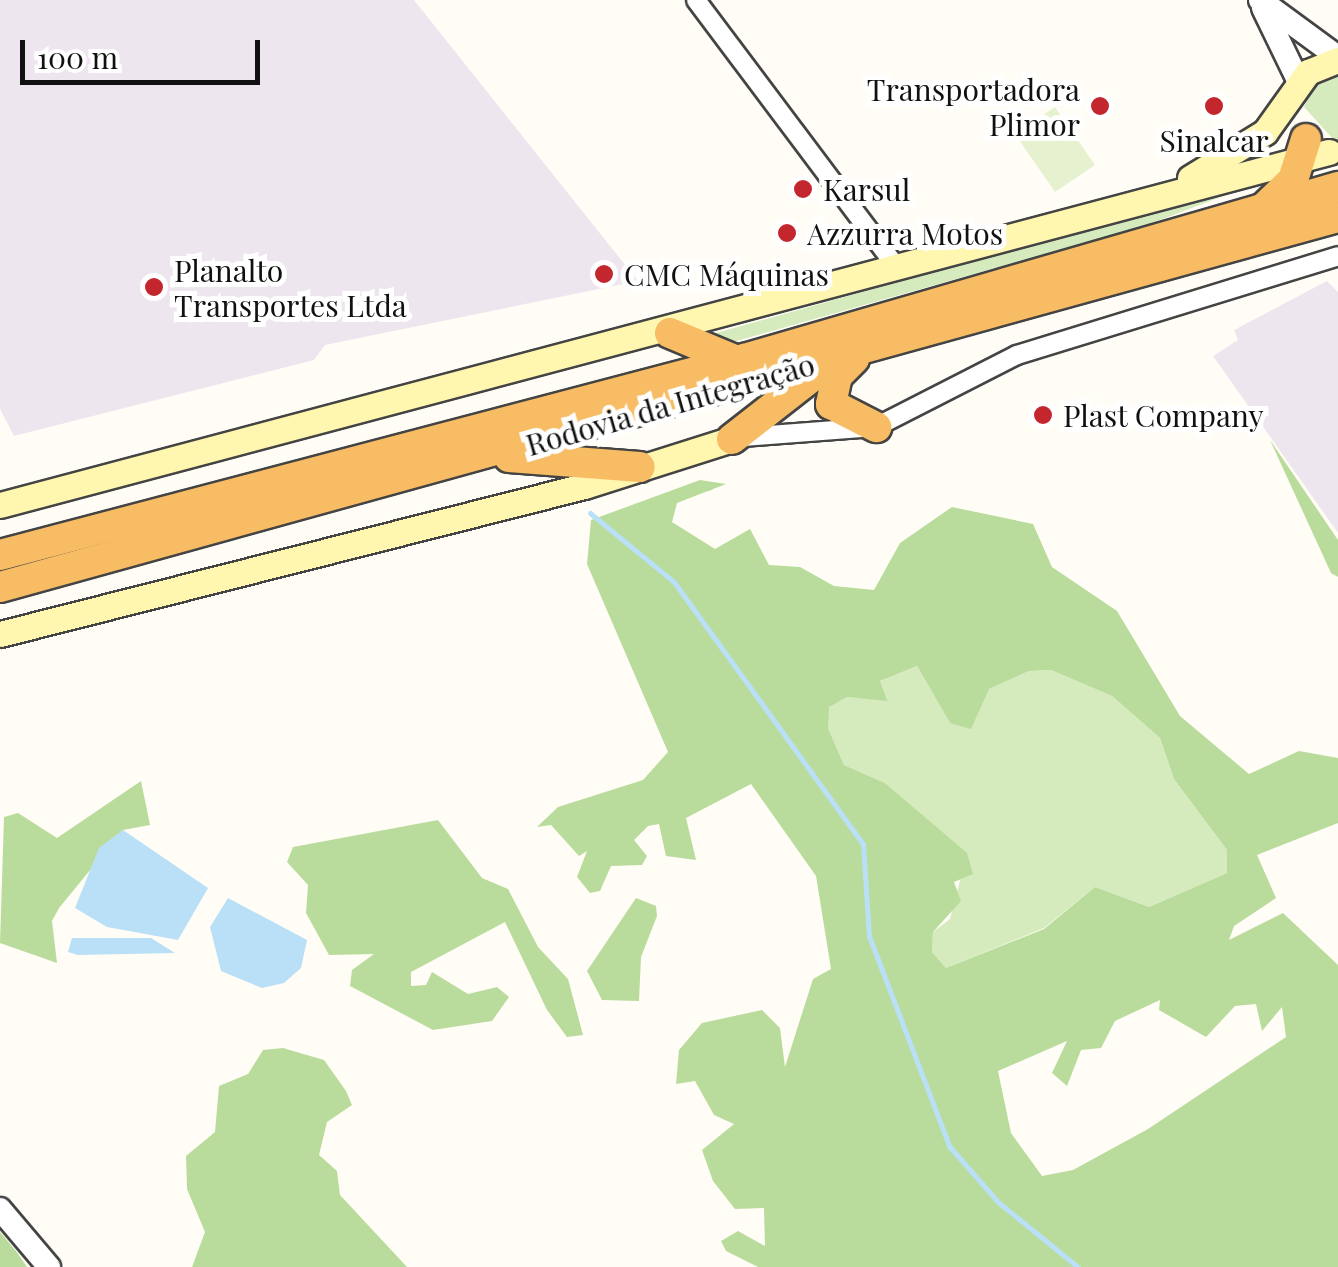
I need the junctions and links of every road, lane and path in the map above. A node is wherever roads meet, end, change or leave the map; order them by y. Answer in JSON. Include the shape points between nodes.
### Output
{"nodes":[{"id":1,"x":1259,"y":0,"type":"edge"},
{"id":2,"x":703,"y":4,"type":"edge"},
{"id":3,"x":1338,"y":59,"type":"edge"},
{"id":4,"x":1295,"y":93,"type":"junction"},
{"id":5,"x":1318,"y":151,"type":"edge"},
{"id":6,"x":1338,"y":187,"type":"edge"},
{"id":7,"x":1164,"y":193,"type":"junction"},
{"id":8,"x":1258,"y":213,"type":"junction"},
{"id":9,"x":1338,"y":217,"type":"edge"},
{"id":10,"x":1338,"y":256,"type":"edge"},
{"id":11,"x":898,"y":269,"type":"junction"},
{"id":12,"x":670,"y":333,"type":"junction"},
{"id":13,"x":850,"y":354,"type":"junction"},
{"id":14,"x":736,"y":361,"type":"junction"},
{"id":15,"x":876,"y":426,"type":"junction"},
{"id":16,"x":732,"y":439,"type":"junction"},
{"id":17,"x":486,"y":456,"type":"junction"},
{"id":18,"x":640,"y":467,"type":"junction"},
{"id":19,"x":0,"y":505,"type":"edge"},
{"id":20,"x":86,"y":531,"type":"junction"},
{"id":21,"x":0,"y":542,"type":"edge"},
{"id":22,"x":139,"y":552,"type":"junction"},
{"id":23,"x":0,"y":555,"type":"edge"},
{"id":24,"x":0,"y":587,"type":"edge"},
{"id":25,"x":0,"y":603,"type":"edge"},
{"id":26,"x":0,"y":634,"type":"edge"},
{"id":27,"x":0,"y":1210,"type":"edge"},
{"id":28,"x":49,"y":1267,"type":"edge"}],
"edges":[{"from":1,"to":3,"type":"street"},
{"from":1,"to":4,"type":"street"},
{"from":2,"to":11,"type":"street"},
{"from":3,"to":4,"type":"main road"},
{"from":4,"to":5,"type":"main road"},
{"from":4,"to":7,"type":"main road"},
{"from":5,"to":7,"type":"main road"},
{"from":5,"to":8,"type":"highway"},
{"from":6,"to":8,"type":"highway","name":"Rodovia da Integração"},
{"from":7,"to":11,"type":"main road"},
{"from":8,"to":14,"type":"highway","name":"Rodovia da Integração"},
{"from":9,"to":13,"type":"highway","name":"Rodovia da Integração"},
{"from":10,"to":15,"type":"street","via":[[1017,355]]},
{"from":11,"to":12,"type":"main road"},
{"from":12,"to":14,"type":"highway"},
{"from":12,"to":19,"type":"main road"},
{"from":13,"to":15,"type":"highway","via":[[828,394],[836,412]]},
{"from":13,"to":16,"type":"highway"},
{"from":13,"to":17,"type":"highway","name":"Rodovia da Integração"},
{"from":14,"to":20,"type":"highway","name":"Rodovia da Integração"},
{"from":15,"to":16,"type":"street"},
{"from":16,"to":18,"type":"main road"},
{"from":17,"to":18,"type":"highway"},
{"from":17,"to":22,"type":"highway","name":"Rodovia da Integração"},
{"from":18,"to":26,"type":"main road"},
{"from":20,"to":21,"type":"highway"},
{"from":20,"to":23,"type":"highway","name":"Rodovia da Integração"},
{"from":22,"to":24,"type":"highway","name":"Rodovia da Integração"},
{"from":22,"to":25,"type":"highway"},
{"from":27,"to":28,"type":"street"}]}
